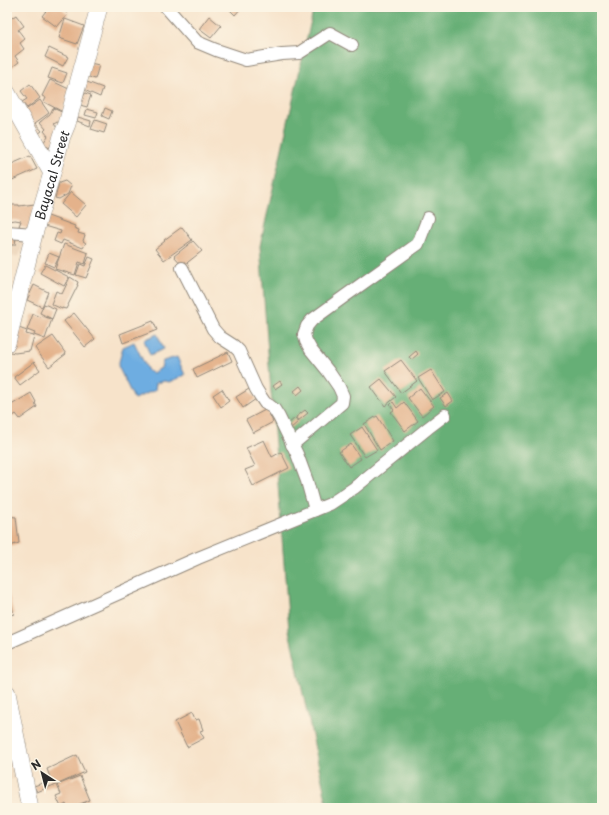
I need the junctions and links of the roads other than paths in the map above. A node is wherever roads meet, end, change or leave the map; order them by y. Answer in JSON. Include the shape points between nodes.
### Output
{"nodes":[{"id":1,"x":99,"y":7,"type":"edge"},
{"id":2,"x":166,"y":7,"type":"edge"},
{"id":3,"x":352,"y":45,"type":"dead end"},
{"id":4,"x":7,"y":93,"type":"edge"},
{"id":5,"x":52,"y":173,"type":"junction"},
{"id":6,"x":428,"y":218,"type":"dead end"},
{"id":7,"x":7,"y":232,"type":"edge"},
{"id":8,"x":34,"y":234,"type":"junction"},
{"id":9,"x":182,"y":268,"type":"dead end"},
{"id":10,"x":7,"y":343,"type":"edge"},
{"id":11,"x":445,"y":416,"type":"dead end"},
{"id":12,"x":292,"y":446,"type":"junction"},
{"id":13,"x":315,"y":510,"type":"junction"},
{"id":14,"x":7,"y":643,"type":"edge"},
{"id":15,"x":7,"y":693,"type":"edge"},
{"id":16,"x":30,"y":808,"type":"edge"}],
"edges":[{"from":1,"to":5,"type":"main road","name":"Bayacal Street"},
{"from":2,"to":3,"type":"street","via":[[197,42],[246,60],[299,53],[330,33]]},
{"from":4,"to":5,"type":"main road"},
{"from":5,"to":8,"type":"main road","name":"Bayacal Street"},
{"from":6,"to":12,"type":"street","via":[[418,244],[306,326],[306,341],[343,396],[342,403]]},
{"from":7,"to":8,"type":"street"},
{"from":8,"to":10,"type":"main road","name":"Bayacal Street"},
{"from":9,"to":12,"type":"street","via":[[214,329],[220,337],[239,351],[256,389],[265,403],[274,409]]},
{"from":11,"to":13,"type":"street","via":[[354,488],[330,504]]},
{"from":12,"to":13,"type":"street","via":[[307,481]]},
{"from":13,"to":14,"type":"street","via":[[198,558]]},
{"from":15,"to":16,"type":"main road"}]}
